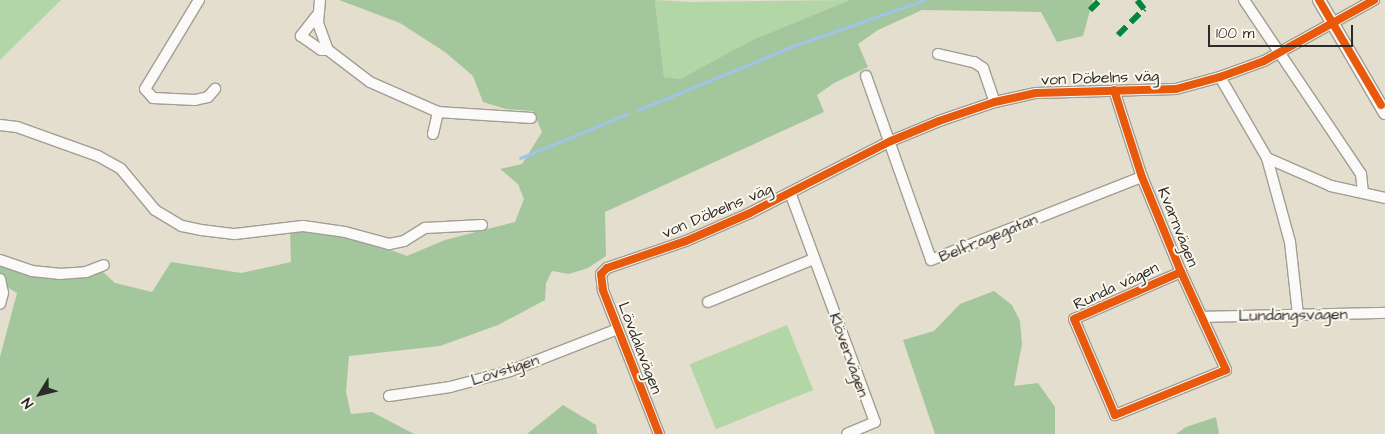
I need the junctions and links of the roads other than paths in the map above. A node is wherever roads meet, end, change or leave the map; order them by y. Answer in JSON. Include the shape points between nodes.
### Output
{"nodes":[{"id":1,"x":199,"y":0,"type":"edge"},
{"id":2,"x":320,"y":0,"type":"edge"},
{"id":3,"x":1244,"y":0,"type":"edge"},
{"id":4,"x":1319,"y":0,"type":"edge"},
{"id":5,"x":1374,"y":0,"type":"edge"},
{"id":6,"x":318,"y":14,"type":"junction"},
{"id":7,"x":1334,"y":24,"type":"junction"},
{"id":8,"x":328,"y":50,"type":"junction"},
{"id":9,"x":1281,"y":53,"type":"junction"},
{"id":10,"x":938,"y":54,"type":"dead end"},
{"id":11,"x":866,"y":76,"type":"dead end"},
{"id":12,"x":1220,"y":78,"type":"junction"},
{"id":13,"x":216,"y":89,"type":"dead end"},
{"id":14,"x":1114,"y":90,"type":"junction"},
{"id":15,"x":995,"y":102,"type":"junction"},
{"id":16,"x":1384,"y":107,"type":"edge"},
{"id":17,"x":438,"y":112,"type":"junction"},
{"id":18,"x":531,"y":118,"type":"dead end"},
{"id":19,"x":0,"y":125,"type":"edge"},
{"id":20,"x":433,"y":134,"type":"dead end"},
{"id":21,"x":891,"y":141,"type":"junction"},
{"id":22,"x":1267,"y":158,"type":"junction"},
{"id":23,"x":1142,"y":177,"type":"junction"},
{"id":24,"x":1363,"y":192,"type":"junction"},
{"id":25,"x":791,"y":195,"type":"junction"},
{"id":26,"x":1385,"y":198,"type":"edge"},
{"id":27,"x":482,"y":225,"type":"dead end"},
{"id":28,"x":814,"y":259,"type":"junction"},
{"id":29,"x":0,"y":260,"type":"edge"},
{"id":30,"x":104,"y":265,"type":"dead end"},
{"id":31,"x":603,"y":271,"type":"joint"},
{"id":32,"x":1181,"y":272,"type":"junction"},
{"id":33,"x":0,"y":279,"type":"edge"},
{"id":34,"x":708,"y":302,"type":"dead end"},
{"id":35,"x":0,"y":304,"type":"edge"},
{"id":36,"x":1385,"y":313,"type":"edge"},
{"id":37,"x":1298,"y":314,"type":"junction"},
{"id":38,"x":1202,"y":317,"type":"junction"},
{"id":39,"x":618,"y":329,"type":"junction"},
{"id":40,"x":1226,"y":370,"type":"joint"},
{"id":41,"x":388,"y":396,"type":"dead end"},
{"id":42,"x":659,"y":434,"type":"edge"},
{"id":43,"x":847,"y":434,"type":"edge"}],
"edges":[{"from":1,"to":13,"type":"street","via":[[145,89],[153,98],[194,100],[208,97]]},
{"from":2,"to":6,"type":"street"},
{"from":3,"to":9,"type":"street"},
{"from":4,"to":7,"type":"street"},
{"from":5,"to":7,"type":"street","name":"von Döbelns väg"},
{"from":6,"to":8,"type":"street","via":[[319,30]]},
{"from":6,"to":8,"type":"street","via":[[301,36],[321,50]]},
{"from":7,"to":9,"type":"street","name":"von Döbelns väg"},
{"from":7,"to":16,"type":"street"},
{"from":8,"to":17,"type":"street","via":[[370,82]]},
{"from":9,"to":12,"type":"street","name":"von Döbelns väg"},
{"from":9,"to":24,"type":"street","via":[[1361,174]]},
{"from":10,"to":15,"type":"street","via":[[974,62],[983,68]]},
{"from":11,"to":21,"type":"street","name":"Belfragegatan"},
{"from":12,"to":14,"type":"street","name":"von Döbelns väg","via":[[1176,89]]},
{"from":12,"to":22,"type":"street"},
{"from":14,"to":15,"type":"street","name":"von Döbelns väg","via":[[1036,93]]},
{"from":14,"to":23,"type":"street","name":"Kvarnvägen"},
{"from":15,"to":21,"type":"street","name":"von Döbelns väg"},
{"from":17,"to":18,"type":"street"},
{"from":17,"to":20,"type":"street"},
{"from":19,"to":27,"type":"street","via":[[17,127],[98,156],[121,169],[161,215],[182,226],[201,230],[235,234],[303,226],[345,232],[389,244],[404,241],[425,228]]},
{"from":21,"to":23,"type":"street","name":"Belfragegatan","via":[[931,260]]},
{"from":21,"to":25,"type":"street","name":"von Döbelns väg"},
{"from":22,"to":24,"type":"street","via":[[1326,184]]},
{"from":22,"to":37,"type":"street","via":[[1290,242]]},
{"from":23,"to":32,"type":"street","name":"Kvarnvägen"},
{"from":24,"to":26,"type":"street"},
{"from":25,"to":28,"type":"street","name":"Klövervägen"},
{"from":25,"to":31,"type":"street","name":"von Döbelns väg","via":[[686,241]]},
{"from":28,"to":34,"type":"street"},
{"from":28,"to":43,"type":"street","name":"Klövervägen","via":[[875,422]]},
{"from":29,"to":30,"type":"street","via":[[32,271],[59,274],[86,272]]},
{"from":31,"to":39,"type":"street","name":"Lövdalavägen","via":[[603,290]]},
{"from":32,"to":38,"type":"street","name":"Kvarnvägen"},
{"from":32,"to":40,"type":"street","name":"Runda vägen","via":[[1074,319],[1115,415]]},
{"from":33,"to":35,"type":"street","via":[[3,292]]},
{"from":36,"to":37,"type":"street","name":"Lundängsvägen"},
{"from":37,"to":38,"type":"street","name":"Lundängsvägen"},
{"from":38,"to":40,"type":"street","name":"Kvarnvägen"},
{"from":39,"to":41,"type":"street","name":"Lövstigen","via":[[510,371],[450,387]]},
{"from":39,"to":42,"type":"street","name":"Lövdalavägen"}]}
